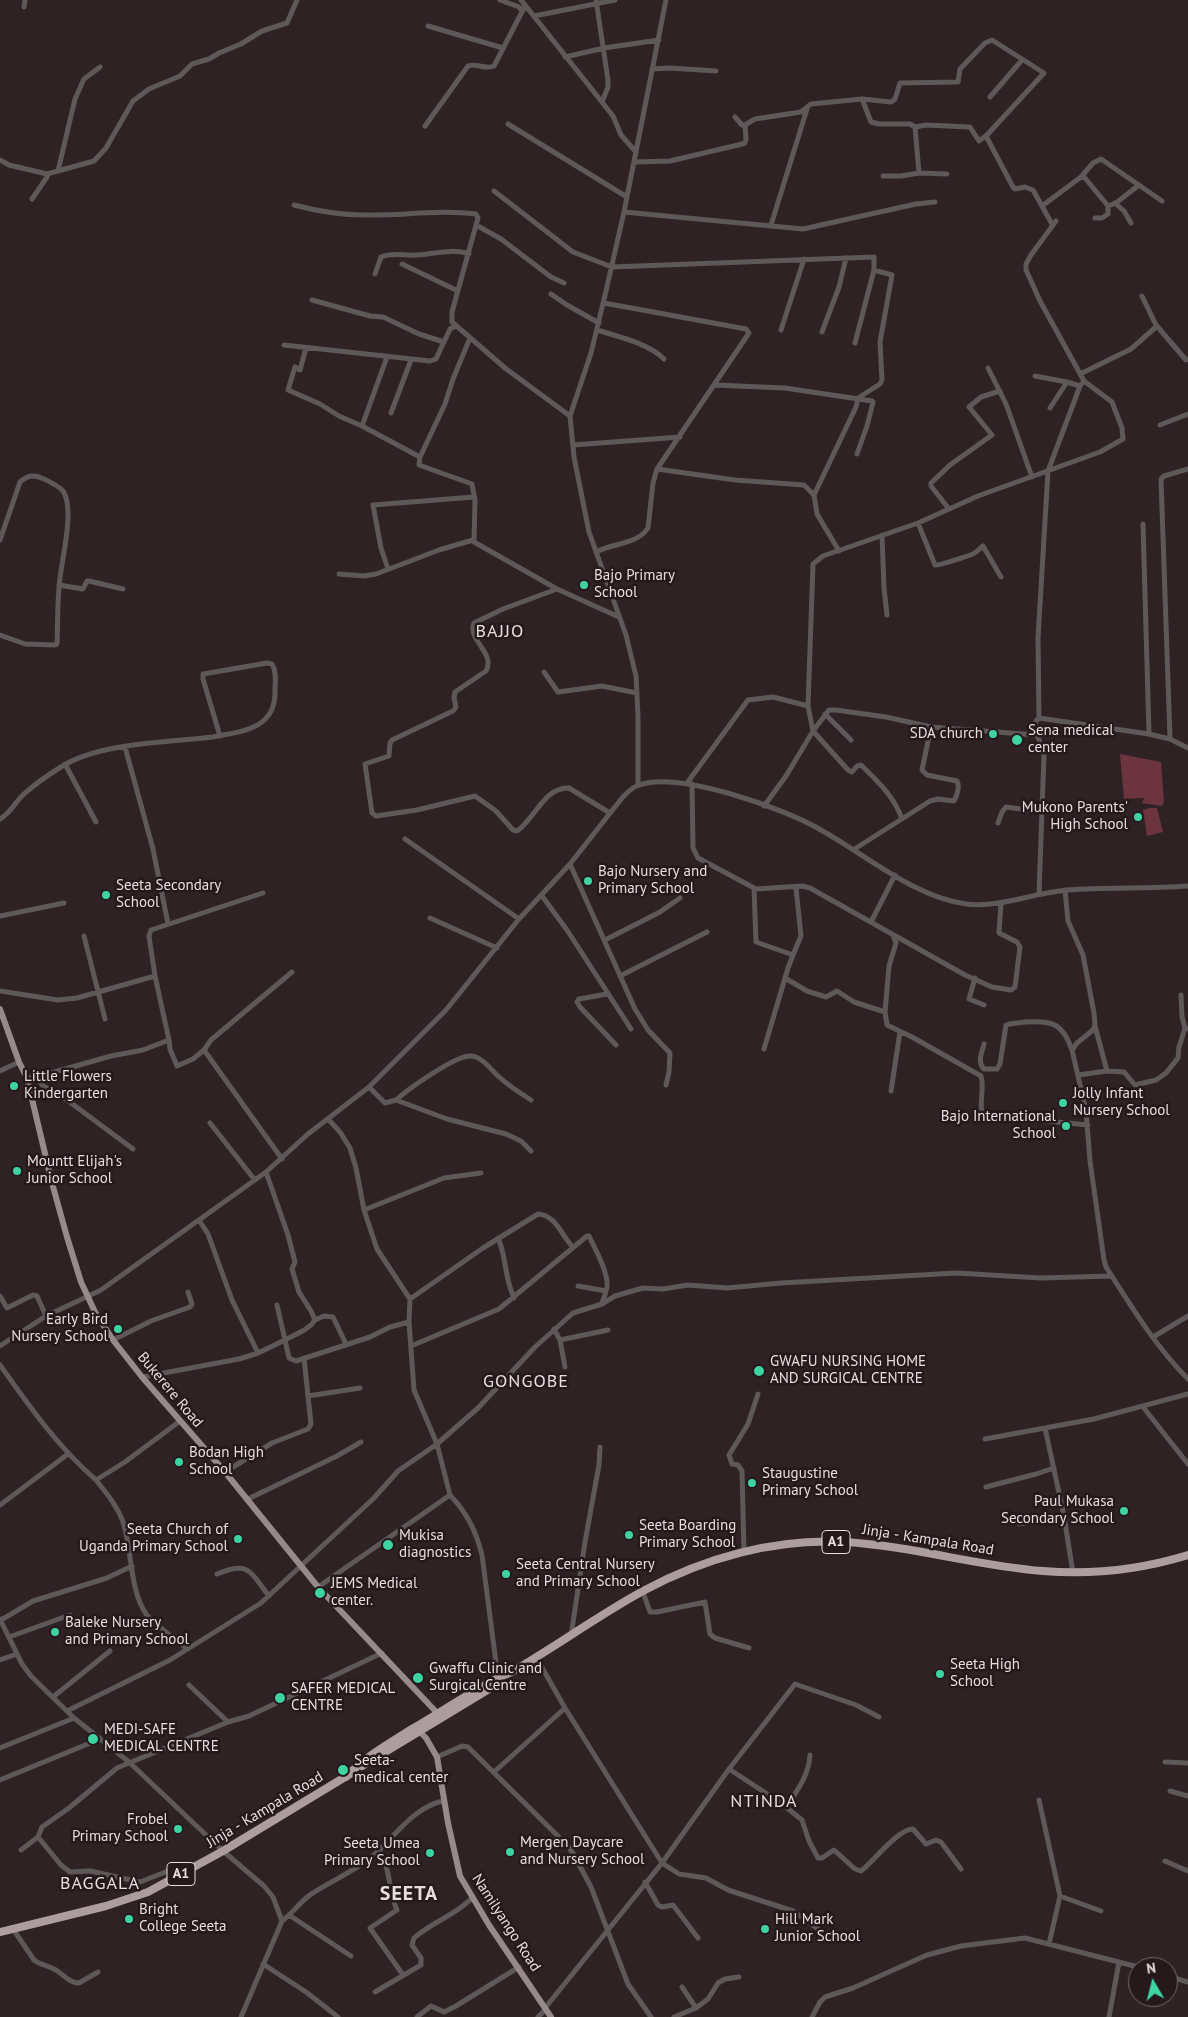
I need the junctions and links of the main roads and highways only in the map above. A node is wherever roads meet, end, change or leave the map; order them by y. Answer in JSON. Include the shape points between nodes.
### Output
{"nodes":[{"id":1,"x":0,"y":1010,"type":"edge"},
{"id":2,"x":1188,"y":1555,"type":"edge"},
{"id":3,"x":512,"y":1672,"type":"junction"},
{"id":4,"x":440,"y":1715,"type":"junction"},
{"id":5,"x":417,"y":1730,"type":"junction"},
{"id":6,"x":0,"y":1932,"type":"edge"},
{"id":7,"x":551,"y":2017,"type":"edge"}],
"edges":[{"from":1,"to":4,"type":"main road","name":"Bukerere Road","via":[[27,1078],[75,1265],[95,1312],[142,1377],[318,1586]]},
{"from":2,"to":3,"type":"highway","name":"Jinja - Kampala Road","number":"A1","via":[[1141,1566],[1073,1573],[1025,1569],[900,1547],[843,1542],[798,1543],[744,1552],[681,1573],[643,1592]]},
{"from":3,"to":4,"type":"highway","name":"Jinja - Kampala Road","number":"A1"},
{"from":3,"to":4,"type":"highway","name":"Jinja - Kampala Road","number":"A1","via":[[499,1683]]},
{"from":4,"to":5,"type":"highway","name":"Jinja - Kampala Road","number":"A1"},
{"from":5,"to":6,"type":"highway","name":"Jinja - Kampala Road","number":"A1","via":[[346,1777],[148,1892],[106,1906]]},
{"from":5,"to":7,"type":"main road","name":"Namilyango Road","via":[[432,1746],[436,1757],[457,1864],[472,1898]]}]}
